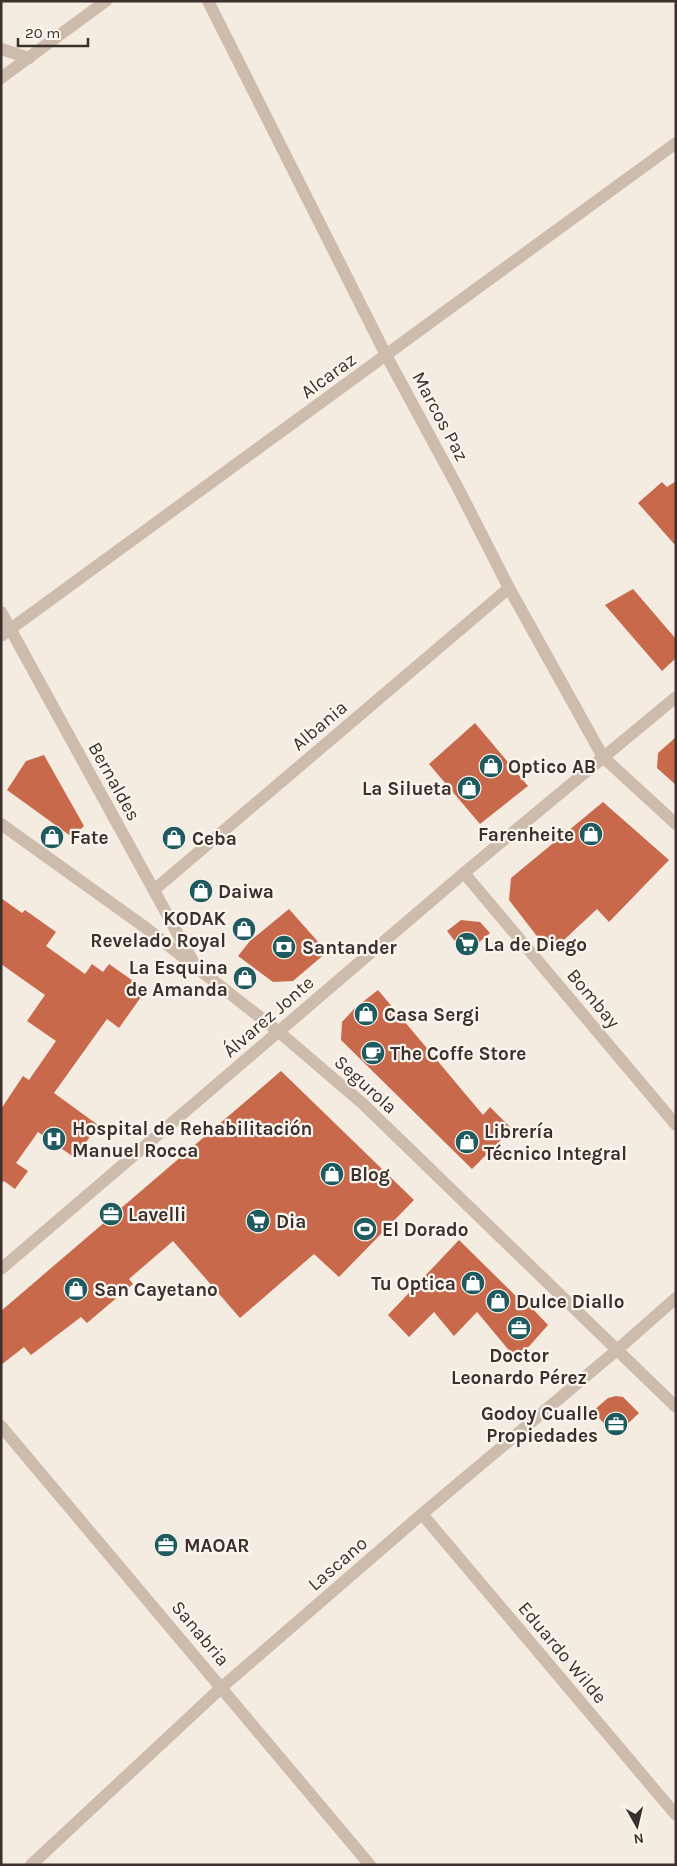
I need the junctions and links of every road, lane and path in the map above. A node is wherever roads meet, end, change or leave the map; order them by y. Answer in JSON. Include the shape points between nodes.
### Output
{"nodes":[{"id":1,"x":106,"y":1,"type":"edge"},
{"id":2,"x":208,"y":1,"type":"edge"},
{"id":3,"x":1,"y":49,"type":"edge"},
{"id":4,"x":29,"y":58,"type":"junction"},
{"id":5,"x":1,"y":78,"type":"edge"},
{"id":6,"x":676,"y":143,"type":"edge"},
{"id":7,"x":386,"y":355,"type":"junction"},
{"id":8,"x":509,"y":588,"type":"junction"},
{"id":9,"x":1,"y":612,"type":"edge"},
{"id":10,"x":6,"y":633,"type":"edge"},
{"id":11,"x":676,"y":696,"type":"edge"},
{"id":12,"x":602,"y":758,"type":"junction"},
{"id":13,"x":1,"y":824,"type":"edge"},
{"id":14,"x":676,"y":824,"type":"edge"},
{"id":15,"x":464,"y":873,"type":"junction"},
{"id":16,"x":154,"y":890,"type":"junction"},
{"id":17,"x":196,"y":968,"type":"junction"},
{"id":18,"x":279,"y":1032,"type":"junction"},
{"id":19,"x":676,"y":1125,"type":"edge"},
{"id":20,"x":1,"y":1269,"type":"edge"},
{"id":21,"x":676,"y":1298,"type":"edge"},
{"id":22,"x":617,"y":1350,"type":"junction"},
{"id":23,"x":676,"y":1407,"type":"edge"},
{"id":24,"x":1,"y":1426,"type":"edge"},
{"id":25,"x":422,"y":1514,"type":"junction"},
{"id":26,"x":222,"y":1687,"type":"junction"},
{"id":27,"x":676,"y":1815,"type":"edge"},
{"id":28,"x":30,"y":1865,"type":"edge"},
{"id":29,"x":370,"y":1865,"type":"edge"}],
"edges":[{"from":1,"to":4,"type":"street"},
{"from":2,"to":7,"type":"street","name":"Marcos Paz"},
{"from":3,"to":4,"type":"street"},
{"from":4,"to":5,"type":"street"},
{"from":6,"to":7,"type":"street","name":"Alcaraz"},
{"from":7,"to":8,"type":"street","name":"Marcos Paz"},
{"from":7,"to":10,"type":"street","name":"Alcaraz"},
{"from":8,"to":12,"type":"street","name":"Marcos Paz"},
{"from":8,"to":16,"type":"street","name":"Albania"},
{"from":9,"to":10,"type":"street","name":"Bernaldes"},
{"from":10,"to":16,"type":"street","name":"Bernaldes"},
{"from":11,"to":12,"type":"street","name":"Álvarez Jonte"},
{"from":12,"to":14,"type":"street","name":"Marcos Paz"},
{"from":12,"to":15,"type":"street","name":"Álvarez Jonte"},
{"from":13,"to":17,"type":"street","name":"Segurola"},
{"from":15,"to":18,"type":"street","name":"Álvarez Jonte"},
{"from":15,"to":19,"type":"street","name":"Bombay"},
{"from":16,"to":17,"type":"street","name":"Bernaldes"},
{"from":17,"to":18,"type":"street","name":"Segurola"},
{"from":18,"to":20,"type":"street","name":"Álvarez Jonte"},
{"from":18,"to":22,"type":"street","name":"Segurola","via":[[362,1103]]},
{"from":21,"to":22,"type":"street","name":"Lascano"},
{"from":22,"to":23,"type":"street","name":"Segurola"},
{"from":22,"to":25,"type":"street","name":"Lascano"},
{"from":24,"to":26,"type":"street","name":"Sanabria"},
{"from":25,"to":26,"type":"street","name":"Lascano"},
{"from":25,"to":27,"type":"street","name":"Eduardo Wilde"},
{"from":26,"to":28,"type":"street","name":"Lascano"},
{"from":26,"to":29,"type":"street","name":"Sanabria"}]}
